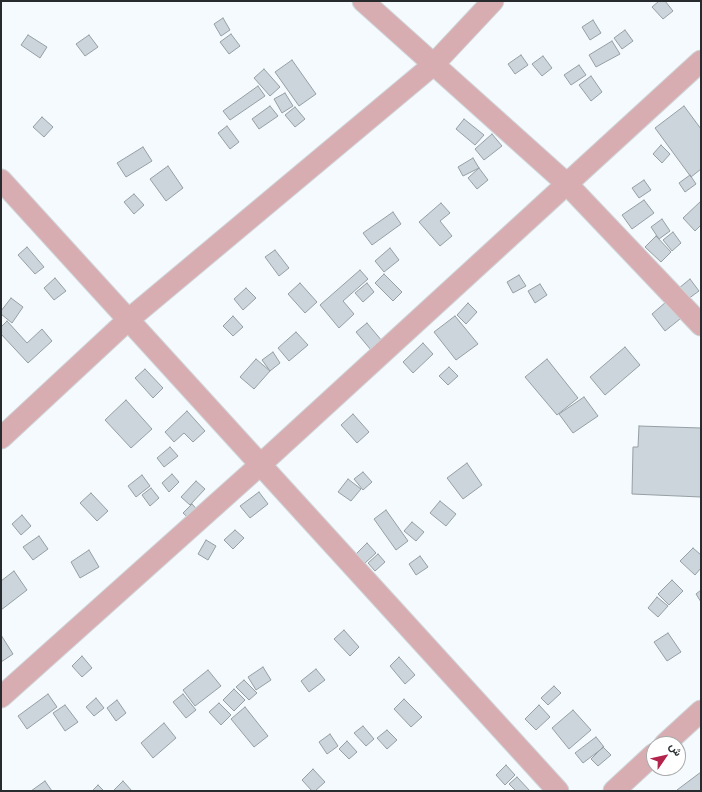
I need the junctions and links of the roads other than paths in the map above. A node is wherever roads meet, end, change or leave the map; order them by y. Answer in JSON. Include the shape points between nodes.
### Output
{"nodes":[{"id":1,"x":363,"y":1,"type":"edge"},
{"id":2,"x":493,"y":1,"type":"edge"},
{"id":3,"x":701,"y":61,"type":"edge"},
{"id":4,"x":434,"y":64,"type":"junction"},
{"id":5,"x":1,"y":180,"type":"edge"},
{"id":6,"x":567,"y":184,"type":"junction"},
{"id":7,"x":128,"y":320,"type":"junction"},
{"id":8,"x":700,"y":322,"type":"edge"},
{"id":9,"x":1,"y":438,"type":"edge"},
{"id":10,"x":260,"y":465,"type":"junction"},
{"id":11,"x":1,"y":697,"type":"edge"},
{"id":12,"x":701,"y":711,"type":"edge"},
{"id":13,"x":674,"y":736,"type":"edge"},
{"id":14,"x":646,"y":761,"type":"edge"},
{"id":15,"x":558,"y":791,"type":"edge"},
{"id":16,"x":614,"y":791,"type":"edge"}],
"edges":[{"from":1,"to":4,"type":"street"},
{"from":2,"to":4,"type":"street"},
{"from":3,"to":6,"type":"street"},
{"from":4,"to":6,"type":"street"},
{"from":4,"to":7,"type":"street"},
{"from":5,"to":7,"type":"street"},
{"from":6,"to":8,"type":"street"},
{"from":6,"to":10,"type":"street"},
{"from":7,"to":9,"type":"street"},
{"from":7,"to":10,"type":"street"},
{"from":10,"to":11,"type":"street"},
{"from":10,"to":15,"type":"street"},
{"from":12,"to":13,"type":"street"},
{"from":14,"to":16,"type":"street"}]}
